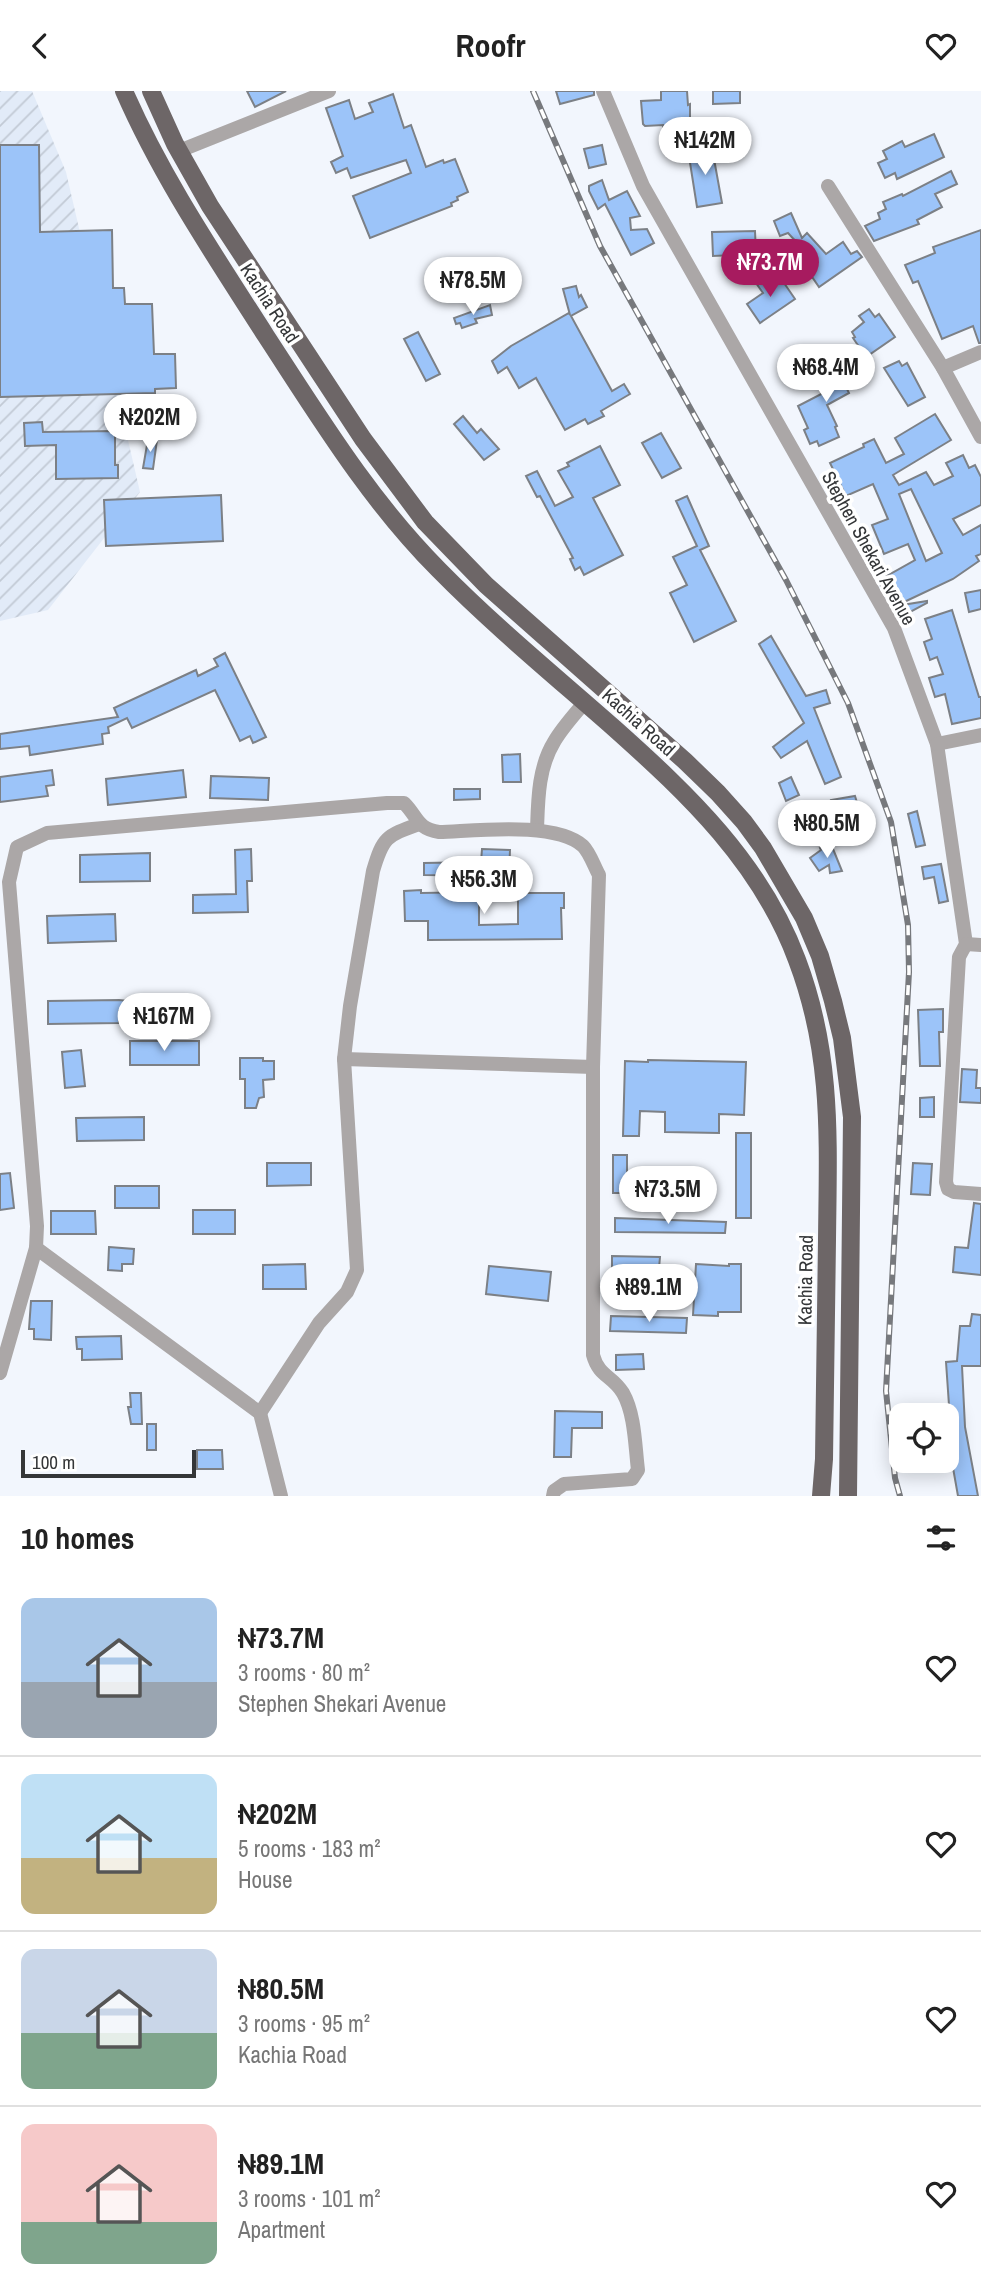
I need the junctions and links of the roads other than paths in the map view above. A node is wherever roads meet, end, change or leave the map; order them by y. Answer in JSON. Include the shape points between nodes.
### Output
{"nodes":[{"id":1,"x":124,"y":91,"type":"edge"},
{"id":2,"x":151,"y":91,"type":"edge"},
{"id":3,"x":329,"y":91,"type":"edge"},
{"id":4,"x":603,"y":91,"type":"edge"},
{"id":5,"x":179,"y":151,"type":"junction"},
{"id":6,"x":828,"y":186,"type":"dead end"},
{"id":7,"x":981,"y":352,"type":"edge"},
{"id":8,"x":943,"y":368,"type":"junction"},
{"id":9,"x":981,"y":437,"type":"edge"},
{"id":10,"x":585,"y":702,"type":"junction"},
{"id":11,"x":981,"y":736,"type":"edge"},
{"id":12,"x":937,"y":744,"type":"junction"},
{"id":13,"x":419,"y":824,"type":"junction"},
{"id":14,"x":537,"y":830,"type":"junction"},
{"id":15,"x":974,"y":944,"type":"edge"},
{"id":16,"x":344,"y":1059,"type":"junction"},
{"id":17,"x":593,"y":1067,"type":"junction"},
{"id":18,"x":981,"y":1194,"type":"edge"},
{"id":19,"x":36,"y":1248,"type":"junction"},
{"id":20,"x":0,"y":1373,"type":"edge"},
{"id":21,"x":260,"y":1413,"type":"junction"},
{"id":22,"x":281,"y":1496,"type":"edge"},
{"id":23,"x":553,"y":1496,"type":"edge"},
{"id":24,"x":821,"y":1496,"type":"edge"},
{"id":25,"x":848,"y":1496,"type":"edge"}],
"edges":[{"from":1,"to":10,"type":"main road","name":"Kachia Road","via":[[192,221],[342,452],[435,567]]},
{"from":2,"to":5,"type":"main road","name":"Kachia Road"},
{"from":3,"to":5,"type":"street"},
{"from":4,"to":12,"type":"street","name":"Stephen Shekari Avenue","via":[[643,185],[894,628]]},
{"from":5,"to":25,"type":"main road","name":"Kachia Road","via":[[355,427],[425,522],[486,585],[718,793],[763,848],[804,918],[834,1001],[852,1117]]},
{"from":6,"to":8,"type":"street"},
{"from":7,"to":8,"type":"street"},
{"from":8,"to":9,"type":"street"},
{"from":10,"to":14,"type":"street","via":[[547,755],[538,795]]},
{"from":10,"to":24,"type":"main road","name":"Kachia Road","via":[[675,783],[742,857],[783,926],[812,1006],[821,1040],[829,1116]]},
{"from":11,"to":12,"type":"street"},
{"from":12,"to":15,"type":"street","name":"Stephen Shekari Avenue"},
{"from":13,"to":14,"type":"street","via":[[439,832]]},
{"from":13,"to":16,"type":"street","via":[[390,835],[379,850]]},
{"from":13,"to":19,"type":"street","via":[[404,803],[387,803],[47,833],[17,847],[9,882]]},
{"from":14,"to":17,"type":"street","via":[[562,834],[584,847],[599,875]]},
{"from":15,"to":18,"type":"street","name":"Stephen Shekari Avenue","via":[[959,957],[946,1182],[954,1192]]},
{"from":16,"to":17,"type":"street"},
{"from":16,"to":21,"type":"street","via":[[357,1270],[347,1292],[319,1323]]},
{"from":17,"to":23,"type":"street","via":[[593,1355],[597,1369],[614,1382],[629,1405],[638,1470],[632,1479],[564,1484]]},
{"from":19,"to":20,"type":"street"},
{"from":19,"to":21,"type":"street"},
{"from":21,"to":22,"type":"street"}]}
